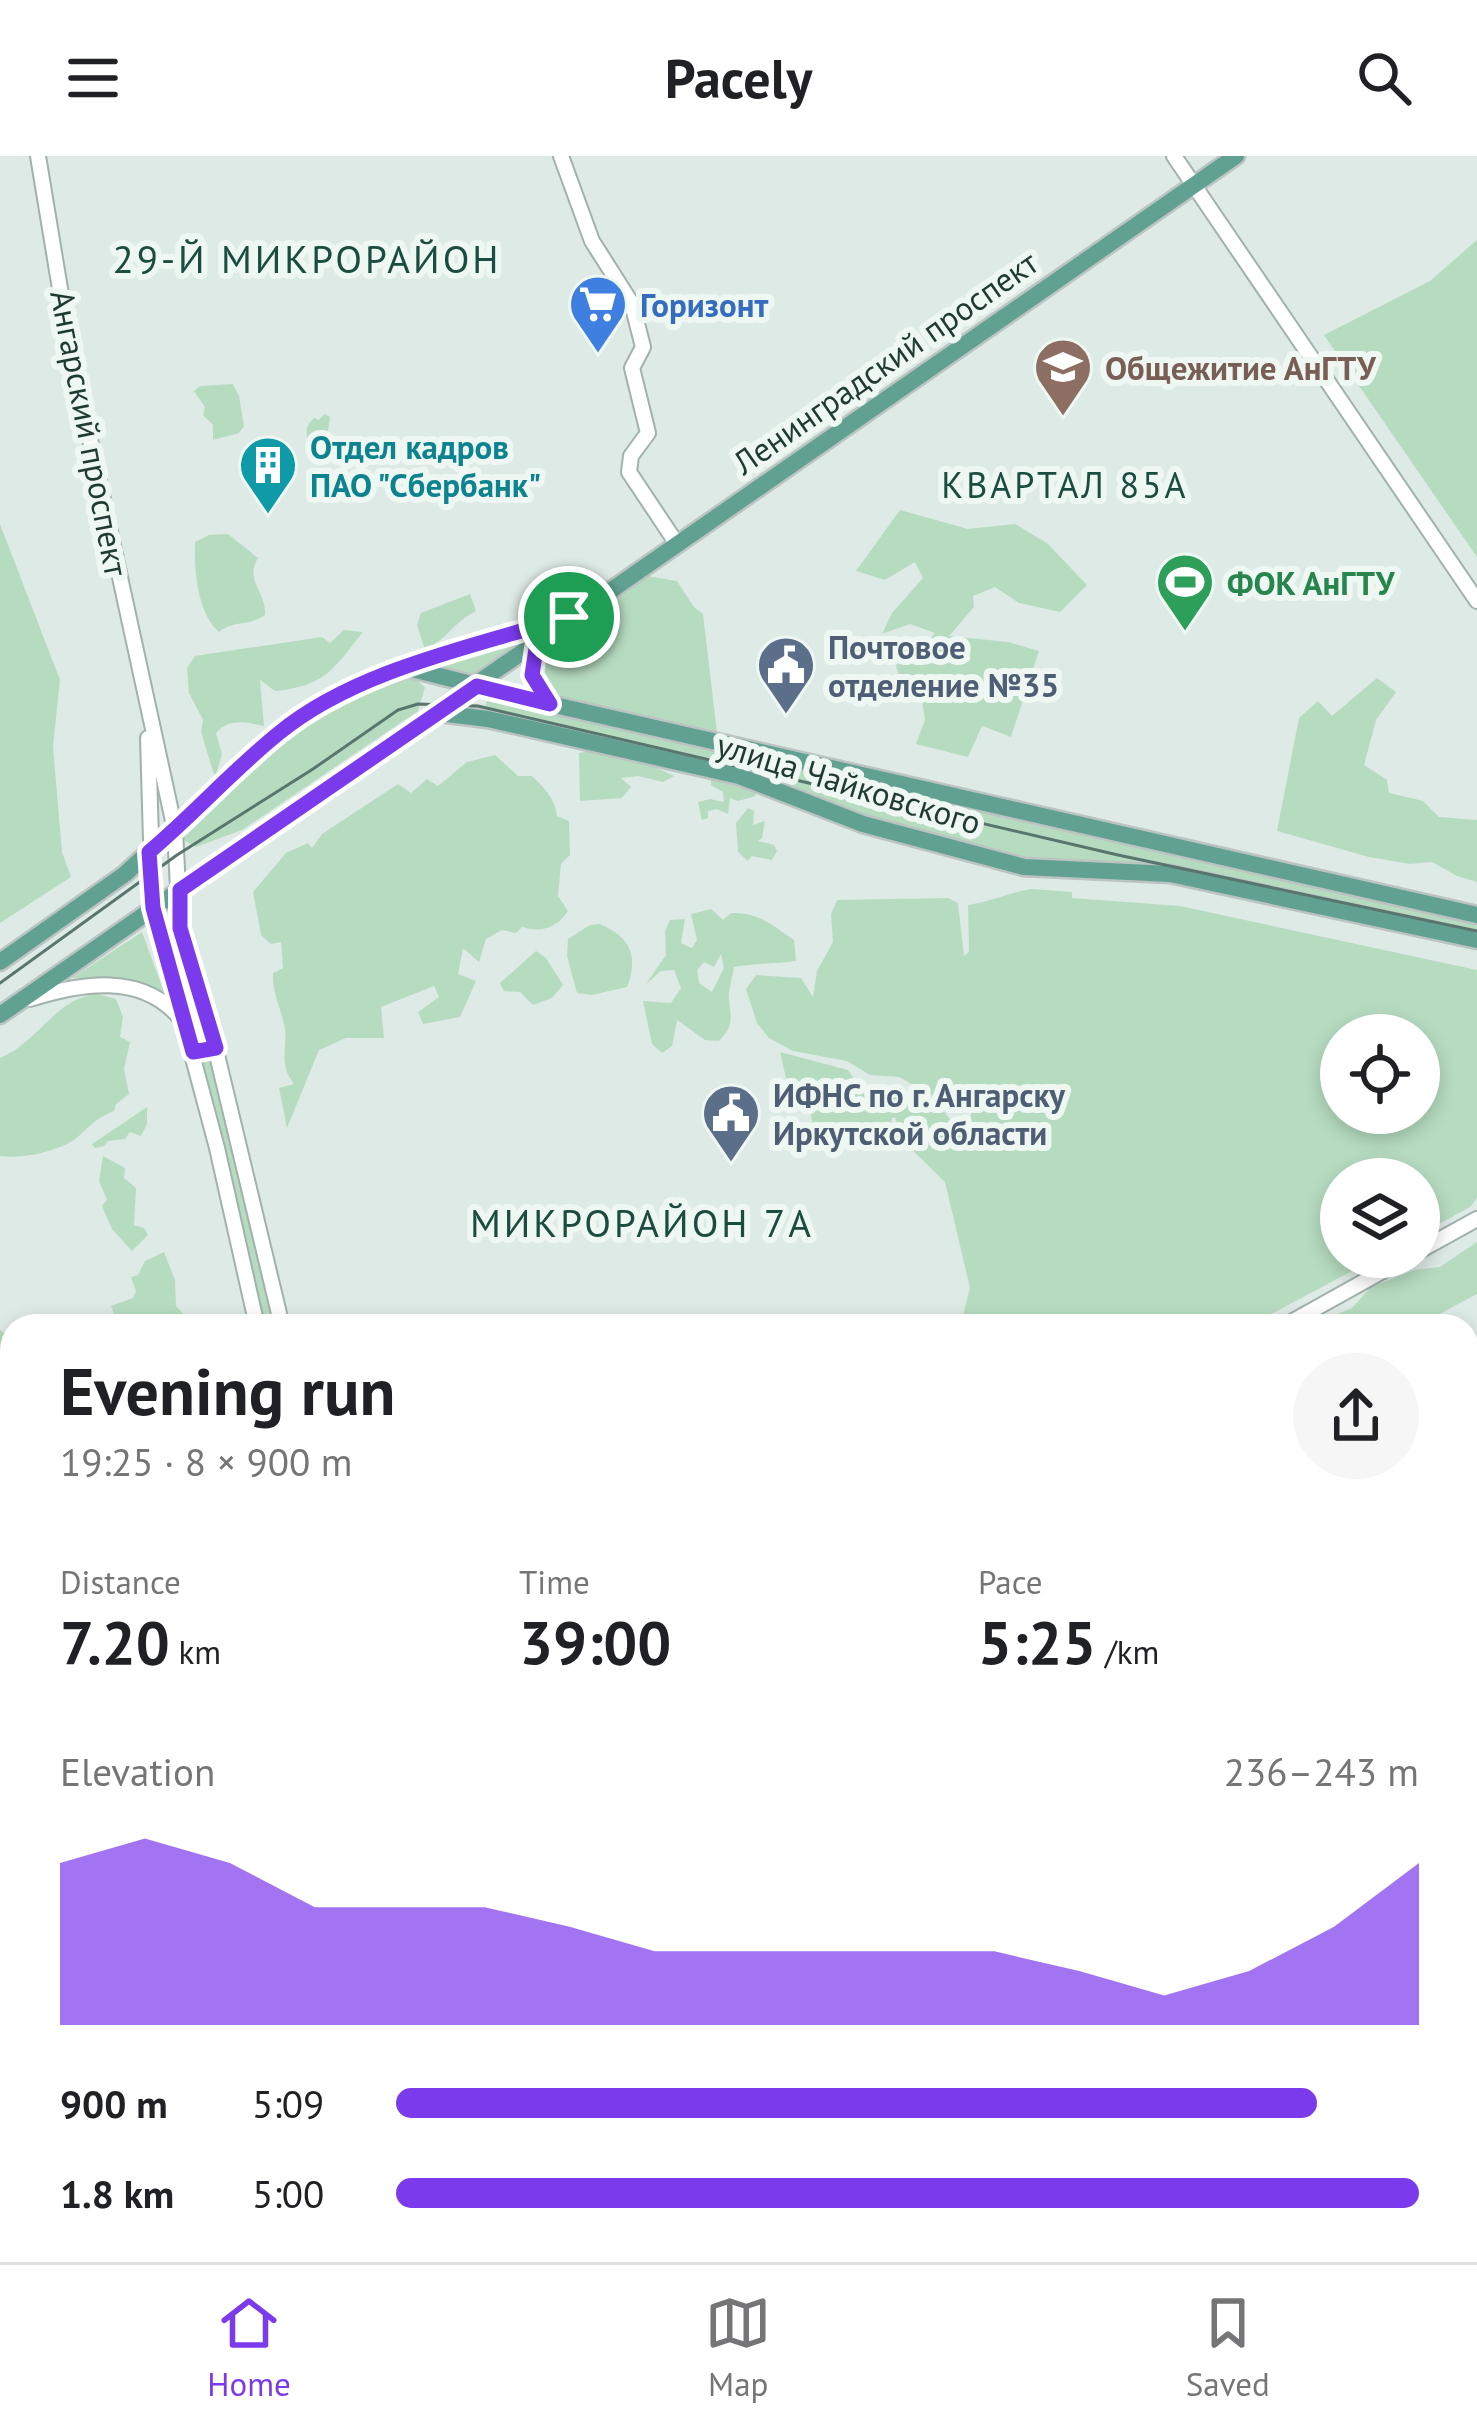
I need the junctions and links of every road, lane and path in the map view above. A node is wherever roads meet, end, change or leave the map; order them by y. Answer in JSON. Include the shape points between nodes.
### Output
{"nodes":[{"id":1,"x":38,"y":156,"type":"edge"},
{"id":2,"x":561,"y":156,"type":"edge"},
{"id":3,"x":1174,"y":156,"type":"edge"},
{"id":4,"x":1236,"y":156,"type":"edge"},
{"id":5,"x":1196,"y":184,"type":"junction"},
{"id":6,"x":677,"y":544,"type":"junction"},
{"id":7,"x":1477,"y":601,"type":"edge"},
{"id":8,"x":569,"y":617,"type":"junction"},
{"id":9,"x":537,"y":642,"type":"junction"},
{"id":10,"x":409,"y":668,"type":"junction"},
{"id":11,"x":477,"y":686,"type":"junction"},
{"id":12,"x":550,"y":704,"type":"junction"},
{"id":13,"x":147,"y":709,"type":"junction"},
{"id":14,"x":439,"y":713,"type":"junction"},
{"id":15,"x":175,"y":830,"type":"junction"},
{"id":16,"x":149,"y":852,"type":"junction"},
{"id":17,"x":180,"y":890,"type":"junction"},
{"id":18,"x":153,"y":908,"type":"junction"},
{"id":19,"x":1477,"y":915,"type":"edge"},
{"id":20,"x":1477,"y":940,"type":"edge"},
{"id":21,"x":0,"y":962,"type":"edge"},
{"id":22,"x":20,"y":1002,"type":"junction"},
{"id":23,"x":0,"y":1016,"type":"edge"},
{"id":24,"x":186,"y":1025,"type":"junction"},
{"id":25,"x":216,"y":1048,"type":"junction"},
{"id":26,"x":193,"y":1052,"type":"junction"},
{"id":27,"x":1477,"y":1219,"type":"edge"},
{"id":28,"x":1440,"y":1239,"type":"edge"},
{"id":29,"x":1370,"y":1278,"type":"edge"},
{"id":30,"x":254,"y":1314,"type":"edge"},
{"id":31,"x":279,"y":1314,"type":"edge"},
{"id":32,"x":1306,"y":1314,"type":"edge"}],
"edges":[{"from":1,"to":13,"type":"street","name":"Ангарский проспект"},
{"from":2,"to":6,"type":"street","via":[[592,241],[632,304],[643,347],[632,368],[648,433],[629,472]]},
{"from":3,"to":5,"type":"street"},
{"from":4,"to":5,"type":"main road","name":"Ленинградский проспект"},
{"from":5,"to":6,"type":"main road","name":"Ленинградский проспект"},
{"from":5,"to":7,"type":"street"},
{"from":6,"to":8,"type":"main road","name":"Ленинградский проспект"},
{"from":8,"to":9,"type":"main road","name":"Ленинградский проспект"},
{"from":8,"to":10,"type":"main road","name":"Ленинградский проспект"},
{"from":9,"to":11,"type":"main road","name":"Ленинградский проспект"},
{"from":9,"to":12,"type":"street","via":[[532,675]]},
{"from":10,"to":11,"type":"main road"},
{"from":10,"to":15,"type":"main road","name":"Ленинградский проспект","via":[[341,692],[280,731]]},
{"from":11,"to":12,"type":"main road"},
{"from":11,"to":14,"type":"main road","name":"Ленинградский проспект"},
{"from":12,"to":19,"type":"main road"},
{"from":13,"to":15,"type":"street","name":"Ангарский проспект"},
{"from":13,"to":16,"type":"street","name":"Ангарский проспект"},
{"from":14,"to":17,"type":"main road","name":"Ленинградский проспект"},
{"from":14,"to":20,"type":"main road","name":"улица Чайковского","via":[[739,776],[863,824],[1024,867],[1170,874]]},
{"from":15,"to":16,"type":"main road","name":"Ленинградский проспект"},
{"from":15,"to":17,"type":"street","name":"Ангарский проспект"},
{"from":16,"to":18,"type":"street","name":"Ангарский проспект"},
{"from":16,"to":21,"type":"main road","name":"Ленинградский проспект"},
{"from":17,"to":18,"type":"main road","name":"Ленинградский проспект"},
{"from":17,"to":25,"type":"street","name":"Ангарский проспект","via":[[180,928]]},
{"from":18,"to":22,"type":"main road","name":"Ленинградский проспект"},
{"from":18,"to":24,"type":"street","name":"Ангарский проспект"},
{"from":22,"to":23,"type":"main road","name":"Ленинградский проспект"},
{"from":22,"to":24,"type":"street","via":[[80,985],[116,985],[158,998]]},
{"from":24,"to":26,"type":"street","name":"Ангарский проспект"},
{"from":25,"to":26,"type":"street"},
{"from":25,"to":31,"type":"street","name":"Ангарский проспект"},
{"from":26,"to":30,"type":"street","name":"Ангарский проспект"},
{"from":27,"to":28,"type":"street"},
{"from":29,"to":32,"type":"street"}]}
